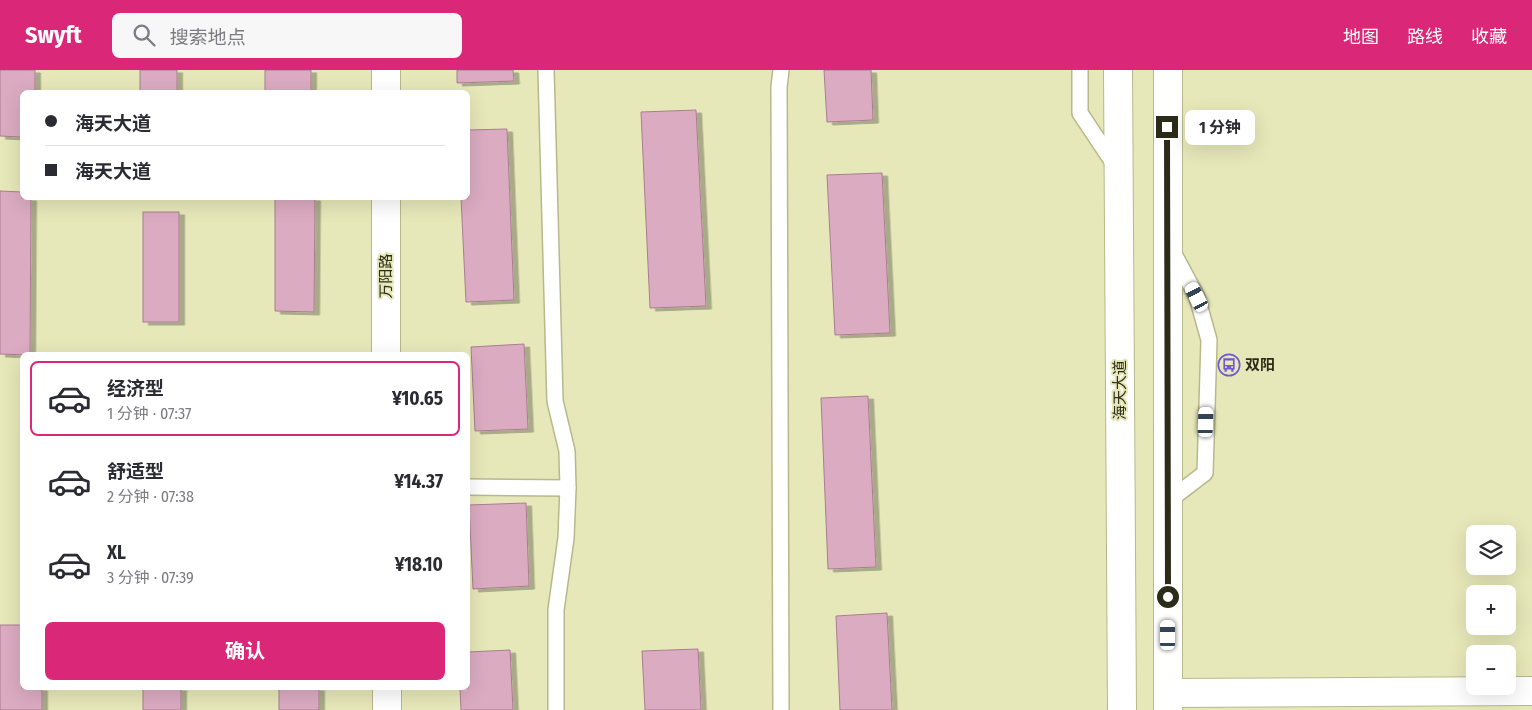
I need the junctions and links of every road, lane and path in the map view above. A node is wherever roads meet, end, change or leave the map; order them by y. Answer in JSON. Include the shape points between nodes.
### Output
{"nodes":[{"id":1,"x":386,"y":70,"type":"edge"},
{"id":2,"x":546,"y":70,"type":"edge"},
{"id":3,"x":781,"y":70,"type":"edge"},
{"id":4,"x":1080,"y":70,"type":"edge"},
{"id":5,"x":1118,"y":70,"type":"edge"},
{"id":6,"x":1168,"y":70,"type":"edge"},
{"id":7,"x":386,"y":90,"type":"edge"},
{"id":8,"x":1119,"y":172,"type":"junction"},
{"id":9,"x":386,"y":200,"type":"edge"},
{"id":10,"x":1167,"y":242,"type":"junction"},
{"id":11,"x":386,"y":352,"type":"edge"},
{"id":12,"x":470,"y":487,"type":"edge"},
{"id":13,"x":568,"y":488,"type":"junction"},
{"id":14,"x":1167,"y":502,"type":"junction"},
{"id":15,"x":387,"y":690,"type":"edge"},
{"id":16,"x":1532,"y":691,"type":"edge"},
{"id":17,"x":1168,"y":701,"type":"edge"},
{"id":18,"x":387,"y":710,"type":"edge"},
{"id":19,"x":556,"y":710,"type":"edge"},
{"id":20,"x":781,"y":710,"type":"edge"},
{"id":21,"x":1122,"y":710,"type":"edge"}],
"edges":[{"from":1,"to":7,"type":"main road"},
{"from":2,"to":13,"type":"lane","via":[[555,401],[567,451]]},
{"from":3,"to":20,"type":"lane"},
{"from":4,"to":8,"type":"lane","via":[[1080,114]]},
{"from":5,"to":8,"type":"main road","name":"海天大道"},
{"from":6,"to":10,"type":"main road"},
{"from":8,"to":21,"type":"main road","name":"海天大道"},
{"from":9,"to":11,"type":"main road","name":"万阳路"},
{"from":10,"to":14,"type":"main road"},
{"from":10,"to":14,"type":"lane","via":[[1197,297],[1209,340],[1205,472]]},
{"from":12,"to":13,"type":"lane"},
{"from":13,"to":19,"type":"lane","via":[[566,538],[556,610]]},
{"from":14,"to":17,"type":"main road"},
{"from":15,"to":18,"type":"main road"},
{"from":16,"to":17,"type":"main road"}]}
